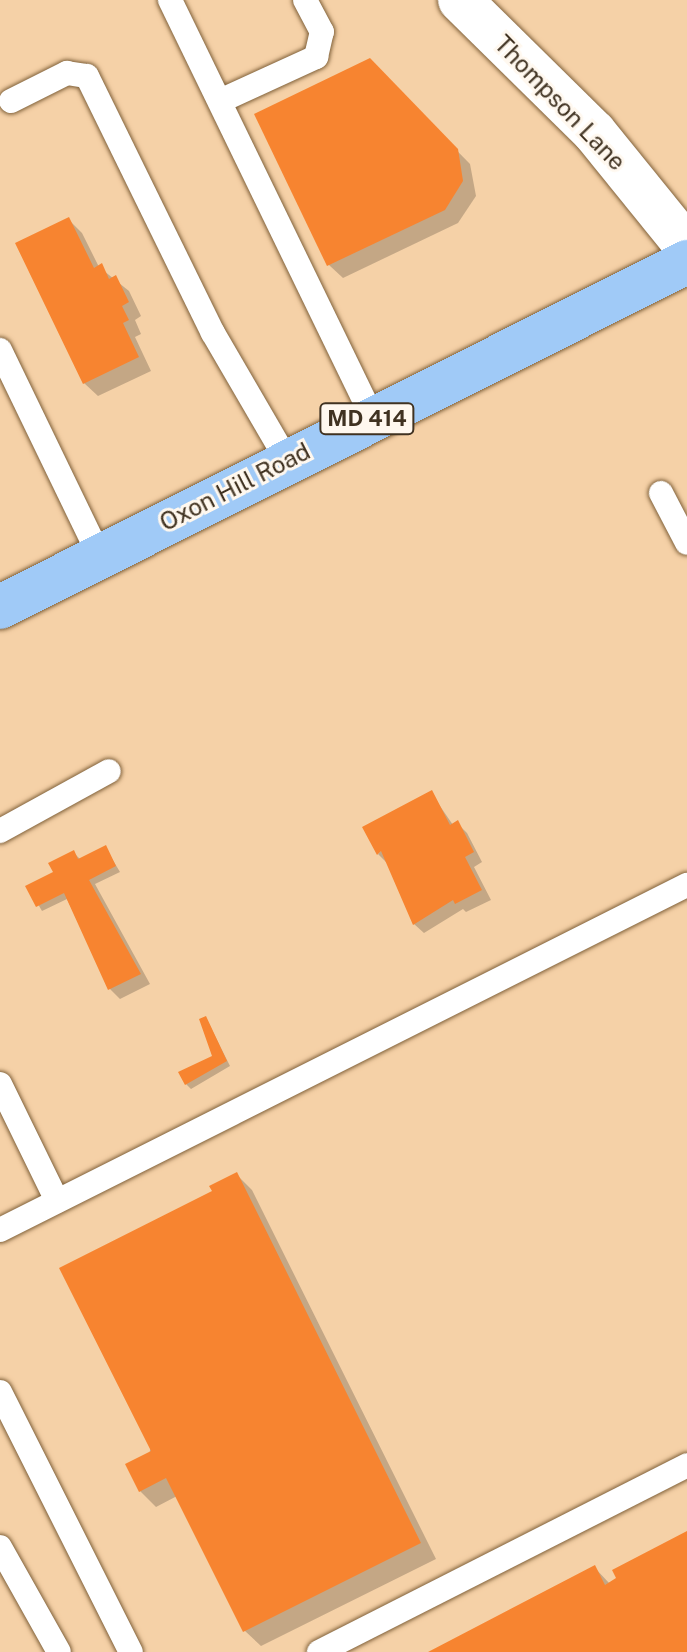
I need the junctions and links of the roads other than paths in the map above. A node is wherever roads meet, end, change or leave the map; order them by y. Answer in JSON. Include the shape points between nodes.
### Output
{"nodes":[{"id":1,"x":170,"y":0,"type":"edge"},
{"id":2,"x":305,"y":0,"type":"edge"},
{"id":3,"x":460,"y":0,"type":"edge"},
{"id":4,"x":11,"y":101,"type":"dead end"},
{"id":5,"x":220,"y":101,"type":"junction"},
{"id":6,"x":687,"y":247,"type":"edge"},
{"id":7,"x":687,"y":262,"type":"edge"},
{"id":8,"x":0,"y":350,"type":"edge"},
{"id":9,"x":372,"y":416,"type":"junction"},
{"id":10,"x":287,"y":460,"type":"junction"},
{"id":11,"x":661,"y":493,"type":"dead end"},
{"id":12,"x":687,"y":543,"type":"edge"},
{"id":13,"x":100,"y":557,"type":"junction"},
{"id":14,"x":0,"y":607,"type":"edge"},
{"id":15,"x":109,"y":771,"type":"dead end"},
{"id":16,"x":0,"y":831,"type":"edge"},
{"id":17,"x":687,"y":885,"type":"edge"},
{"id":18,"x":0,"y":1084,"type":"edge"},
{"id":19,"x":57,"y":1201,"type":"junction"},
{"id":20,"x":0,"y":1230,"type":"edge"},
{"id":21,"x":0,"y":1392,"type":"edge"},
{"id":22,"x":687,"y":1465,"type":"edge"},
{"id":23,"x":0,"y":1547,"type":"edge"},
{"id":24,"x":59,"y":1652,"type":"edge"},
{"id":25,"x":131,"y":1652,"type":"edge"},
{"id":26,"x":319,"y":1652,"type":"edge"}],
"edges":[{"from":1,"to":5,"type":"lane"},
{"from":2,"to":5,"type":"lane","via":[[322,32],[316,57]]},
{"from":3,"to":6,"type":"street","name":"Thompson Lane","via":[[594,132]]},
{"from":4,"to":10,"type":"lane","via":[[67,73],[87,76],[213,333]]},
{"from":5,"to":9,"type":"lane"},
{"from":7,"to":9,"type":"main road","name":"Oxon Hill Road","number":"MD 414"},
{"from":8,"to":13,"type":"lane"},
{"from":9,"to":10,"type":"main road","name":"Oxon Hill Road","number":"MD 414"},
{"from":10,"to":13,"type":"main road","name":"Oxon Hill Road","number":"MD 414"},
{"from":11,"to":12,"type":"lane"},
{"from":13,"to":14,"type":"main road","name":"Oxon Hill Road","number":"MD 414"},
{"from":15,"to":16,"type":"lane"},
{"from":17,"to":19,"type":"lane"},
{"from":18,"to":19,"type":"lane"},
{"from":19,"to":20,"type":"lane"},
{"from":21,"to":25,"type":"lane"},
{"from":22,"to":26,"type":"lane"},
{"from":23,"to":24,"type":"lane"}]}
